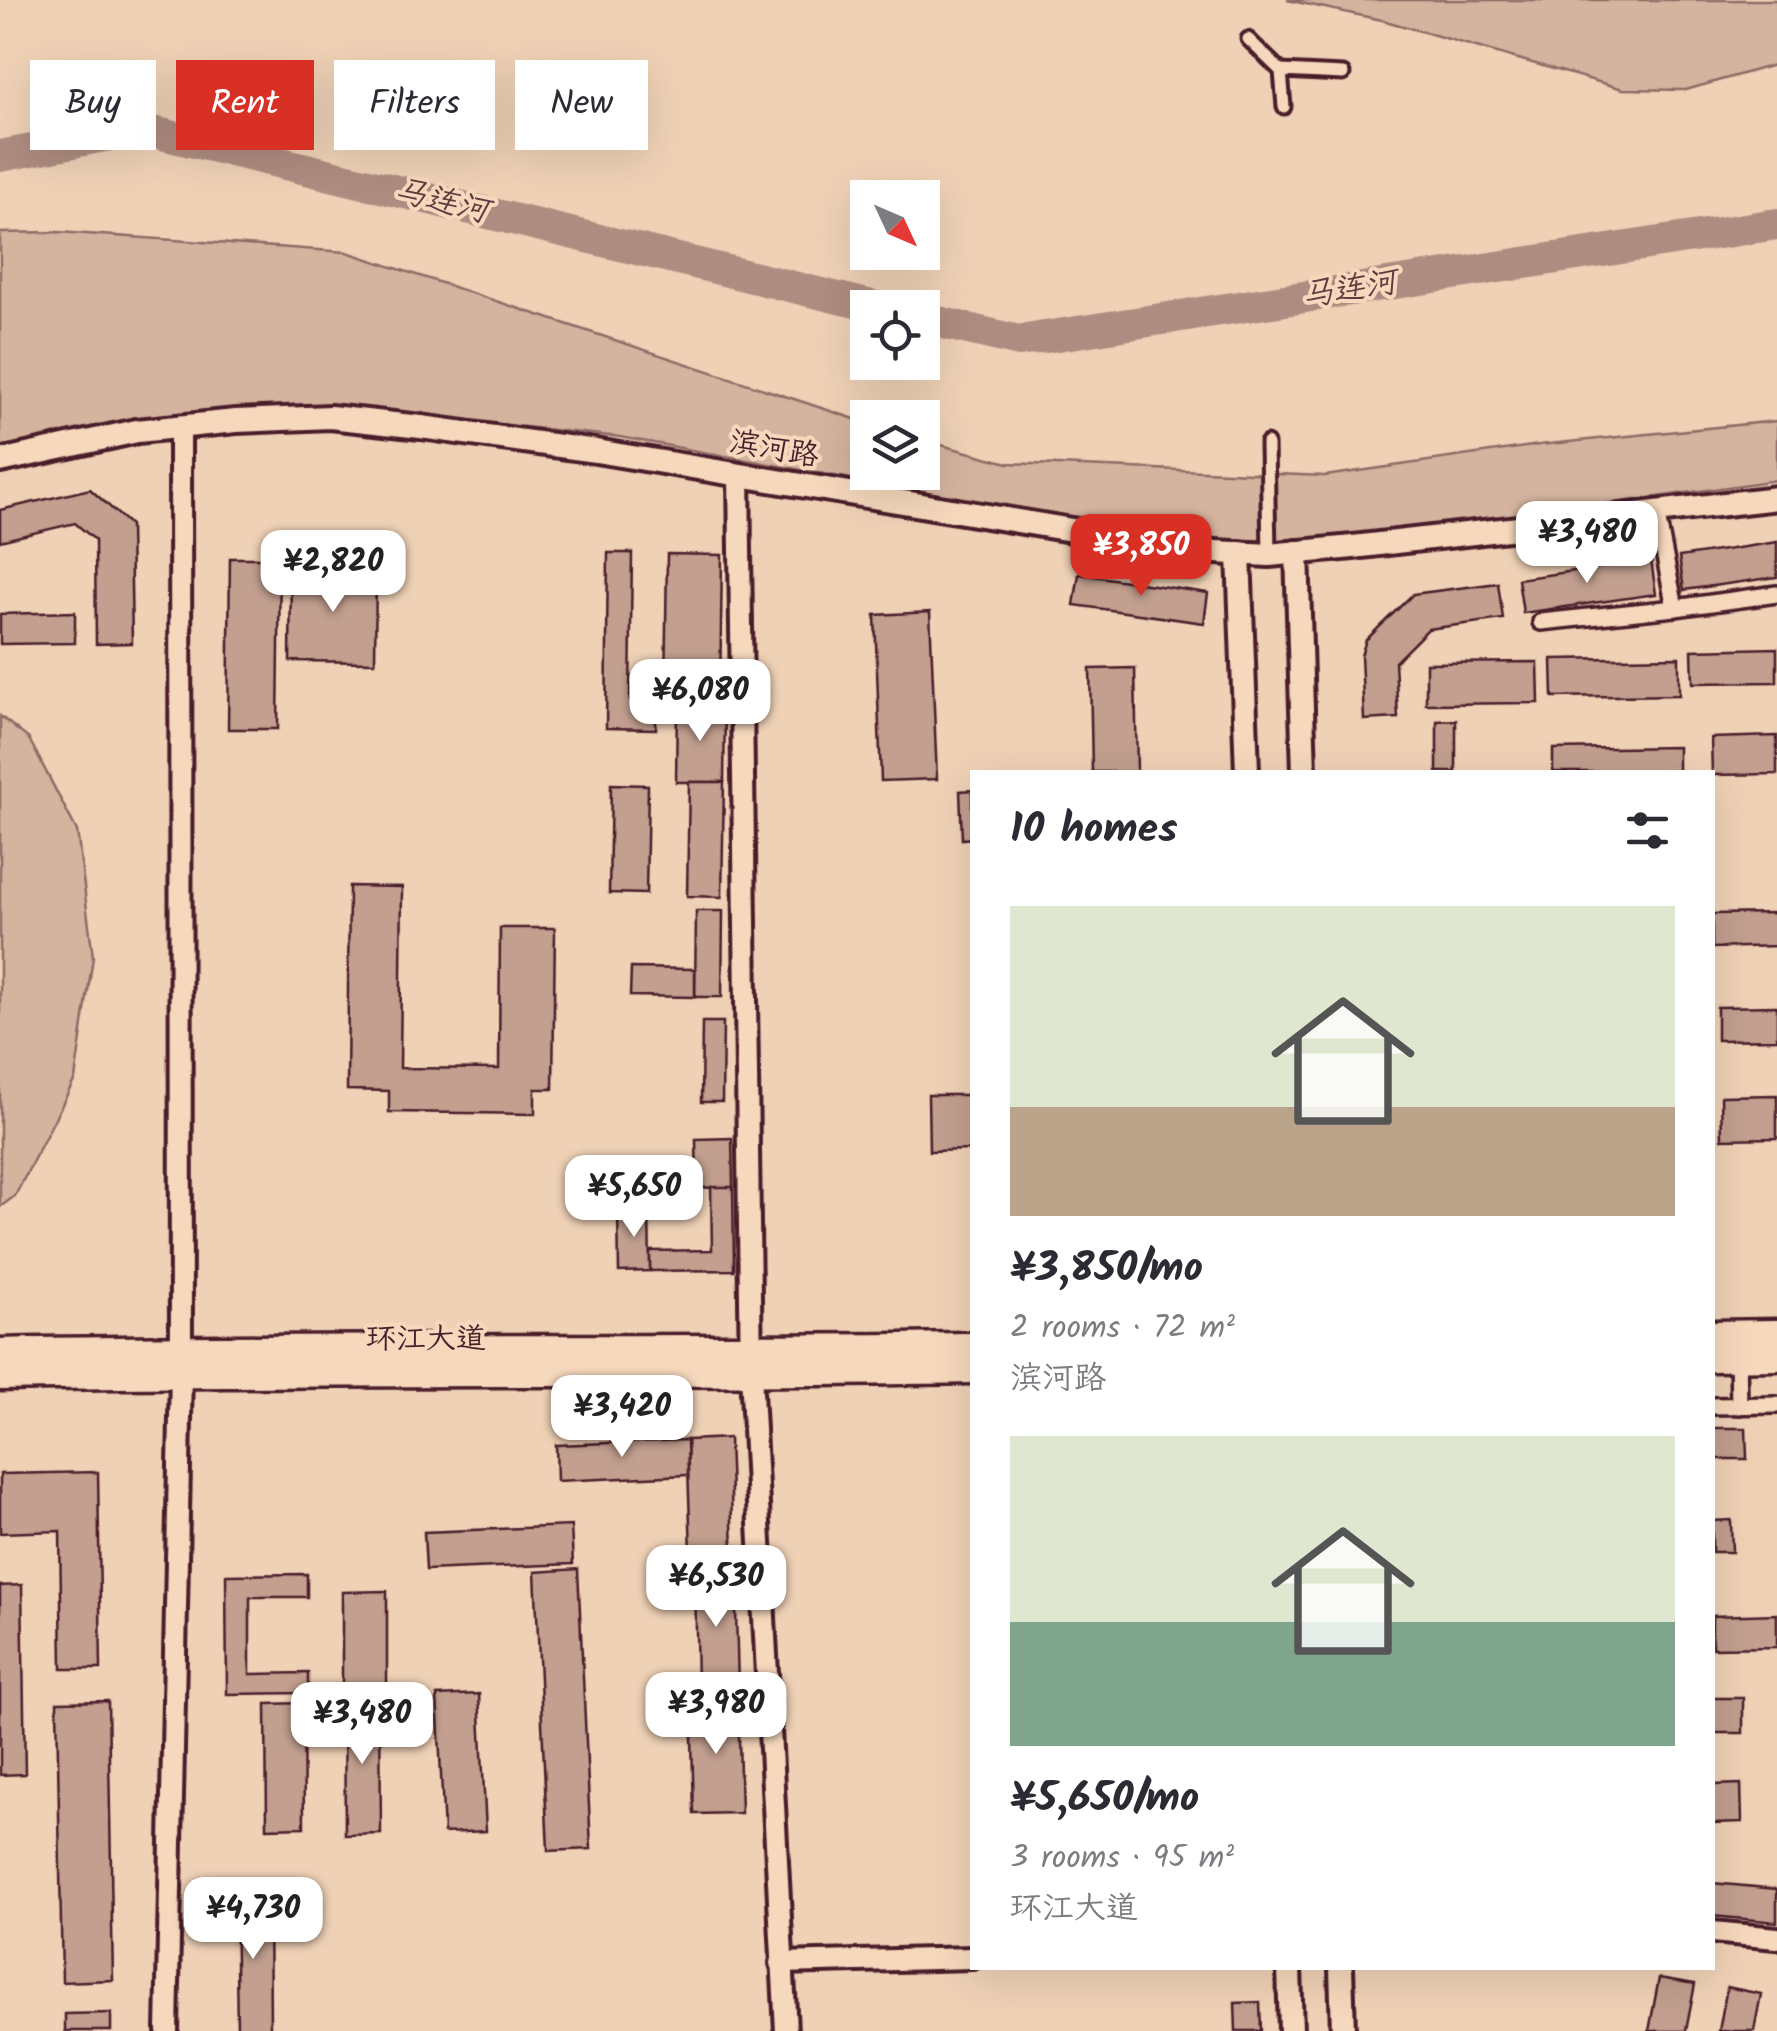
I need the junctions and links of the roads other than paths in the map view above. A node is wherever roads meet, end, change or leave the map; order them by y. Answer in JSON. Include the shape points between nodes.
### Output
{"nodes":[{"id":1,"x":1248,"y":39,"type":"dead end"},
{"id":2,"x":1282,"y":71,"type":"junction"},
{"id":3,"x":1343,"y":74,"type":"dead end"},
{"id":4,"x":1284,"y":107,"type":"dead end"},
{"id":5,"x":180,"y":427,"type":"junction"},
{"id":6,"x":1268,"y":443,"type":"dead end"},
{"id":7,"x":0,"y":462,"type":"edge"},
{"id":8,"x":740,"y":475,"type":"junction"},
{"id":9,"x":1777,"y":498,"type":"edge"},
{"id":10,"x":1656,"y":511,"type":"junction"},
{"id":11,"x":1297,"y":552,"type":"junction"},
{"id":12,"x":1239,"y":553,"type":"junction"},
{"id":13,"x":1268,"y":554,"type":"junction"},
{"id":14,"x":1777,"y":594,"type":"edge"},
{"id":15,"x":1674,"y":608,"type":"junction"},
{"id":16,"x":1540,"y":622,"type":"dead end"},
{"id":17,"x":1247,"y":770,"type":"edge"},
{"id":18,"x":1304,"y":770,"type":"edge"},
{"id":19,"x":1777,"y":1334,"type":"edge"},
{"id":20,"x":1715,"y":1335,"type":"edge"},
{"id":21,"x":970,"y":1347,"type":"edge"},
{"id":22,"x":0,"y":1353,"type":"edge"},
{"id":23,"x":1777,"y":1356,"type":"edge"},
{"id":24,"x":1725,"y":1357,"type":"edge"},
{"id":25,"x":181,"y":1361,"type":"junction"},
{"id":26,"x":751,"y":1362,"type":"junction"},
{"id":27,"x":970,"y":1369,"type":"edge"},
{"id":28,"x":0,"y":1376,"type":"edge"},
{"id":29,"x":1777,"y":1405,"type":"edge"},
{"id":30,"x":1715,"y":1406,"type":"edge"},
{"id":31,"x":1739,"y":1406,"type":"junction"},
{"id":32,"x":1715,"y":1932,"type":"edge"},
{"id":33,"x":1777,"y":1938,"type":"edge"},
{"id":34,"x":970,"y":1958,"type":"edge"},
{"id":35,"x":781,"y":1963,"type":"junction"},
{"id":36,"x":1289,"y":1970,"type":"edge"},
{"id":37,"x":1340,"y":1970,"type":"edge"},
{"id":38,"x":167,"y":2031,"type":"edge"},
{"id":39,"x":786,"y":2031,"type":"edge"},
{"id":40,"x":1291,"y":2031,"type":"edge"},
{"id":41,"x":1342,"y":2031,"type":"edge"}],
"edges":[{"from":1,"to":2,"type":"street"},
{"from":2,"to":3,"type":"street"},
{"from":2,"to":4,"type":"street"},
{"from":5,"to":7,"type":"main road","name":"滨河路"},
{"from":5,"to":8,"type":"main road","name":"滨河路","via":[[330,417]]},
{"from":5,"to":25,"type":"street"},
{"from":6,"to":13,"type":"street"},
{"from":8,"to":12,"type":"main road","name":"滨河路"},
{"from":8,"to":26,"type":"street"},
{"from":9,"to":10,"type":"main road","name":"滨河路"},
{"from":10,"to":11,"type":"main road","name":"滨河路"},
{"from":10,"to":15,"type":"street"},
{"from":11,"to":13,"type":"main road","name":"滨河路"},
{"from":11,"to":18,"type":"main road"},
{"from":12,"to":13,"type":"main road","name":"滨河路"},
{"from":12,"to":17,"type":"main road"},
{"from":14,"to":15,"type":"street"},
{"from":15,"to":16,"type":"street"},
{"from":19,"to":20,"type":"highway"},
{"from":21,"to":26,"type":"highway","name":"环江大道"},
{"from":22,"to":25,"type":"highway","name":"环江大道"},
{"from":23,"to":24,"type":"highway"},
{"from":24,"to":31,"type":"street"},
{"from":25,"to":26,"type":"highway","name":"环江大道"},
{"from":25,"to":28,"type":"highway","name":"环江大道"},
{"from":25,"to":38,"type":"street"},
{"from":26,"to":27,"type":"highway","name":"环江大道"},
{"from":26,"to":35,"type":"street"},
{"from":29,"to":31,"type":"street"},
{"from":30,"to":31,"type":"street"},
{"from":32,"to":33,"type":"street"},
{"from":34,"to":35,"type":"street"},
{"from":35,"to":39,"type":"street"},
{"from":36,"to":40,"type":"main road"},
{"from":37,"to":41,"type":"main road"}]}
